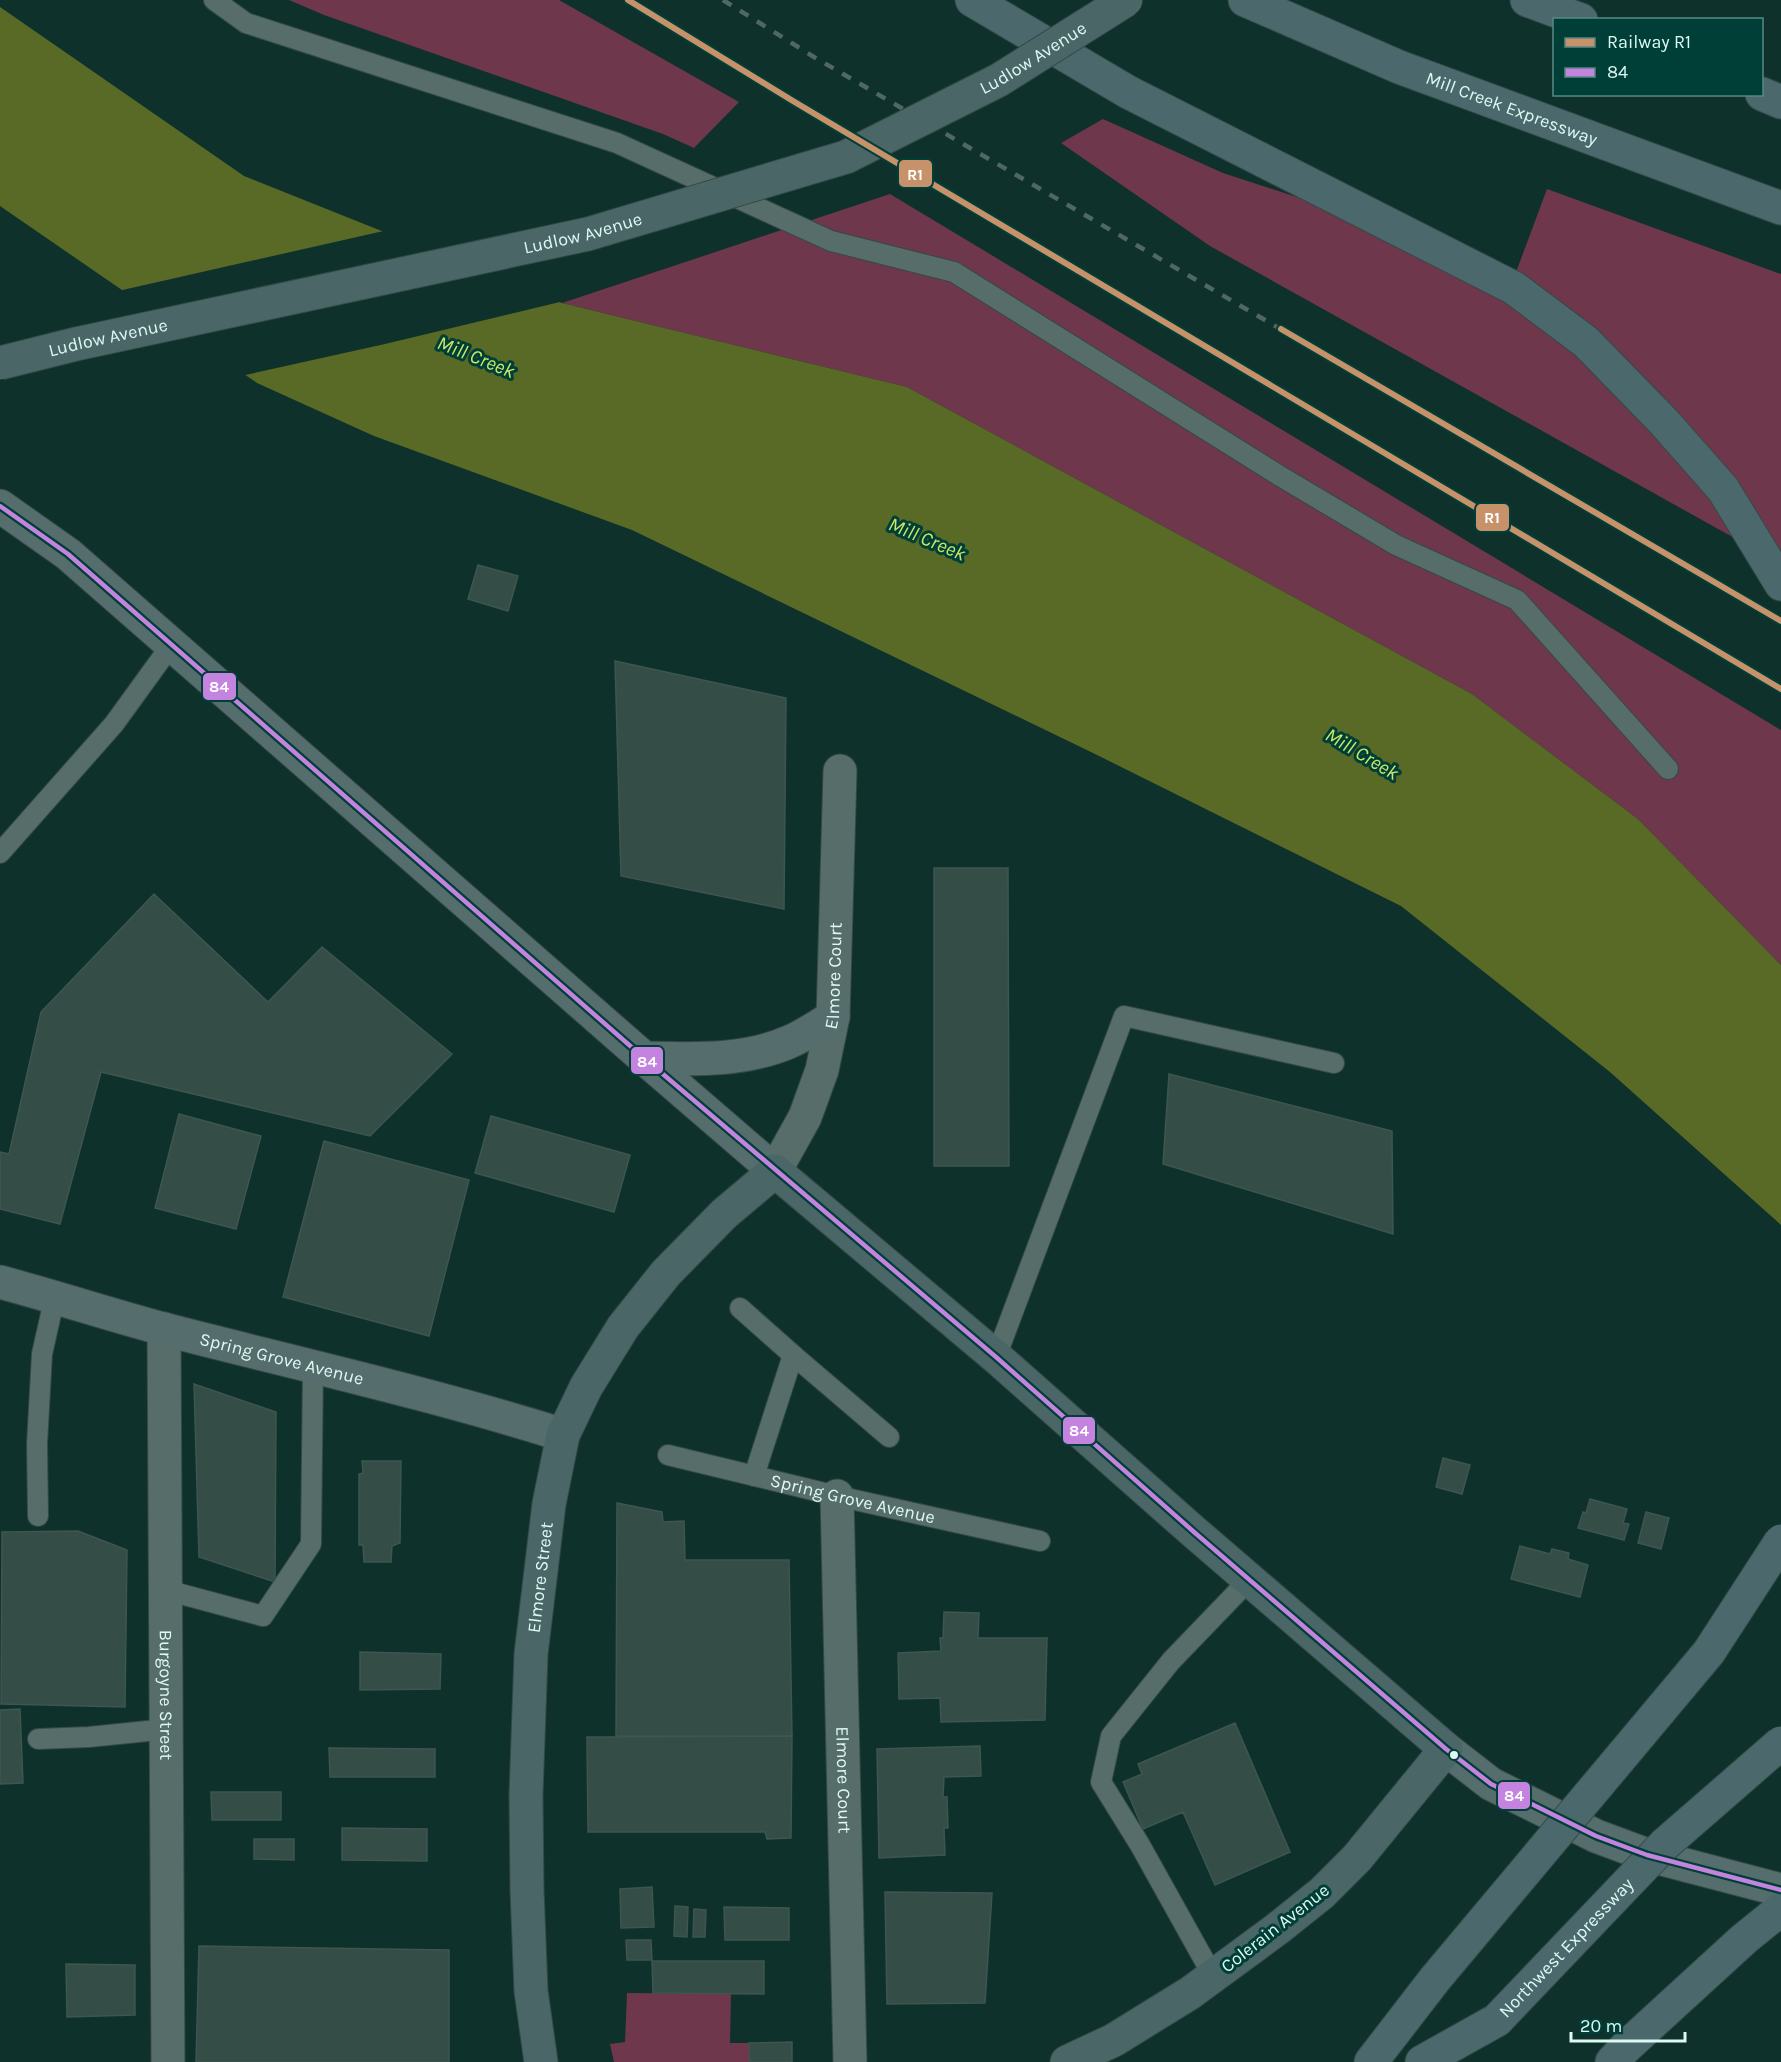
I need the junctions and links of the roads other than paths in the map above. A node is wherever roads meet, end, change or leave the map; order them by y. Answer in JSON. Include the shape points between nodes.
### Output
{"nodes":[{"id":1,"x":214,"y":0,"type":"edge"},
{"id":2,"x":972,"y":0,"type":"edge"},
{"id":3,"x":1126,"y":0,"type":"edge"},
{"id":4,"x":1245,"y":0,"type":"edge"},
{"id":5,"x":1527,"y":0,"type":"edge"},
{"id":6,"x":1576,"y":18,"type":"edge"},
{"id":7,"x":1763,"y":95,"type":"edge"},
{"id":8,"x":1781,"y":102,"type":"edge"},
{"id":9,"x":1781,"y":208,"type":"edge"},
{"id":10,"x":0,"y":363,"type":"edge"},
{"id":11,"x":3,"y":514,"type":"edge"},
{"id":12,"x":1781,"y":584,"type":"edge"},
{"id":13,"x":172,"y":644,"type":"junction"},
{"id":14,"x":1668,"y":769,"type":"dead end"},
{"id":15,"x":840,"y":771,"type":"dead end"},
{"id":16,"x":0,"y":853,"type":"edge"},
{"id":17,"x":833,"y":1017,"type":"junction"},
{"id":18,"x":644,"y":1058,"type":"junction"},
{"id":19,"x":1334,"y":1063,"type":"dead end"},
{"id":20,"x":776,"y":1171,"type":"junction"},
{"id":21,"x":0,"y":1282,"type":"edge"},
{"id":22,"x":55,"y":1296,"type":"junction"},
{"id":23,"x":740,"y":1308,"type":"dead end"},
{"id":24,"x":164,"y":1329,"type":"junction"},
{"id":25,"x":793,"y":1355,"type":"junction"},
{"id":26,"x":996,"y":1357,"type":"junction"},
{"id":27,"x":314,"y":1366,"type":"junction"},
{"id":28,"x":563,"y":1434,"type":"junction"},
{"id":29,"x":889,"y":1437,"type":"dead end"},
{"id":30,"x":668,"y":1455,"type":"dead end"},
{"id":31,"x":754,"y":1476,"type":"junction"},
{"id":32,"x":837,"y":1496,"type":"junction"},
{"id":33,"x":38,"y":1516,"type":"dead end"},
{"id":34,"x":1040,"y":1541,"type":"dead end"},
{"id":35,"x":1781,"y":1541,"type":"edge"},
{"id":36,"x":1249,"y":1580,"type":"junction"},
{"id":37,"x":166,"y":1590,"type":"junction"},
{"id":38,"x":167,"y":1729,"type":"junction"},
{"id":39,"x":38,"y":1739,"type":"dead end"},
{"id":40,"x":1781,"y":1743,"type":"edge"},
{"id":41,"x":1446,"y":1749,"type":"junction"},
{"id":42,"x":1781,"y":1890,"type":"edge"},
{"id":43,"x":1781,"y":1909,"type":"edge"},
{"id":44,"x":1213,"y":1976,"type":"junction"},
{"id":45,"x":1497,"y":2020,"type":"junction"},
{"id":46,"x":168,"y":2062,"type":"edge"},
{"id":47,"x":541,"y":2062,"type":"edge"},
{"id":48,"x":850,"y":2062,"type":"edge"},
{"id":49,"x":1067,"y":2062,"type":"edge"},
{"id":50,"x":1371,"y":2062,"type":"edge"},
{"id":51,"x":1422,"y":2062,"type":"edge"},
{"id":52,"x":1464,"y":2062,"type":"edge"},
{"id":53,"x":1612,"y":2062,"type":"edge"}],
"edges":[{"from":1,"to":14,"type":"lane","via":[[246,23],[617,143],[831,241],[954,272],[1396,545],[1517,600]]},
{"from":2,"to":12,"type":"highway","via":[[1128,92],[1514,288],[1586,342],[1664,422],[1723,489]]},
{"from":3,"to":10,"type":"main road","name":"Ludlow Avenue","bridge":true,"via":[[999,80],[846,157],[588,234]]},
{"from":4,"to":9,"type":"highway","name":"Mill Creek Expressway","via":[[1399,67]]},
{"from":5,"to":6,"type":"highway"},
{"from":7,"to":8,"type":"highway"},
{"from":11,"to":13,"type":"main road","via":[[68,554]]},
{"from":13,"to":16,"type":"lane","via":[[114,724]]},
{"from":13,"to":18,"type":"main road"},
{"from":15,"to":17,"type":"street","name":"Elmore Court"},
{"from":17,"to":18,"type":"main road","via":[[789,1042],[753,1054]]},
{"from":17,"to":20,"type":"street","name":"Elmore Court","via":[[819,1080],[805,1117]]},
{"from":18,"to":20,"type":"main road"},
{"from":19,"to":26,"type":"lane","via":[[1124,1016]]},
{"from":20,"to":26,"type":"main road"},
{"from":20,"to":28,"type":"main road","name":"Elmore Street","via":[[724,1214],[666,1273],[623,1328],[586,1387]]},
{"from":21,"to":22,"type":"main road","name":"Spring Grove Avenue"},
{"from":22,"to":24,"type":"main road","name":"Spring Grove Avenue"},
{"from":22,"to":33,"type":"lane","via":[[42,1354]]},
{"from":23,"to":25,"type":"lane"},
{"from":24,"to":27,"type":"main road","name":"Spring Grove Avenue"},
{"from":24,"to":37,"type":"street","name":"Burgoyne Street"},
{"from":25,"to":29,"type":"lane"},
{"from":25,"to":31,"type":"lane"},
{"from":26,"to":36,"type":"main road"},
{"from":27,"to":28,"type":"main road","name":"Spring Grove Avenue"},
{"from":27,"to":37,"type":"lane","via":[[311,1544],[263,1616]]},
{"from":28,"to":47,"type":"main road","name":"Elmore Street","via":[[549,1504],[532,1643],[526,1784],[531,1991]]},
{"from":30,"to":31,"type":"lane","name":"Spring Grove Avenue"},
{"from":31,"to":32,"type":"lane","name":"Spring Grove Avenue"},
{"from":32,"to":34,"type":"lane","name":"Spring Grove Avenue"},
{"from":32,"to":48,"type":"street","name":"Elmore Court"},
{"from":35,"to":50,"type":"highway","bridge":true,"via":[[1709,1652],[1435,1979]]},
{"from":36,"to":41,"type":"main road"},
{"from":36,"to":44,"type":"lane","via":[[1171,1661],[1111,1736],[1101,1782]]},
{"from":37,"to":38,"type":"street","name":"Burgoyne Street"},
{"from":38,"to":39,"type":"lane"},
{"from":38,"to":46,"type":"street","name":"Burgoyne Street"},
{"from":40,"to":45,"type":"highway","name":"Northwest Expressway","bridge":true,"via":[[1665,1844]]},
{"from":41,"to":42,"type":"main road","via":[[1491,1784],[1596,1836],[1647,1855]]},
{"from":41,"to":44,"type":"main road","name":"Colerain Avenue","via":[[1357,1858],[1322,1893]]},
{"from":43,"to":53,"type":"highway"},
{"from":44,"to":49,"type":"main road","name":"Colerain Avenue","via":[[1114,2040]]},
{"from":45,"to":51,"type":"highway"},
{"from":45,"to":52,"type":"highway","name":"Northwest Expressway"}]}
